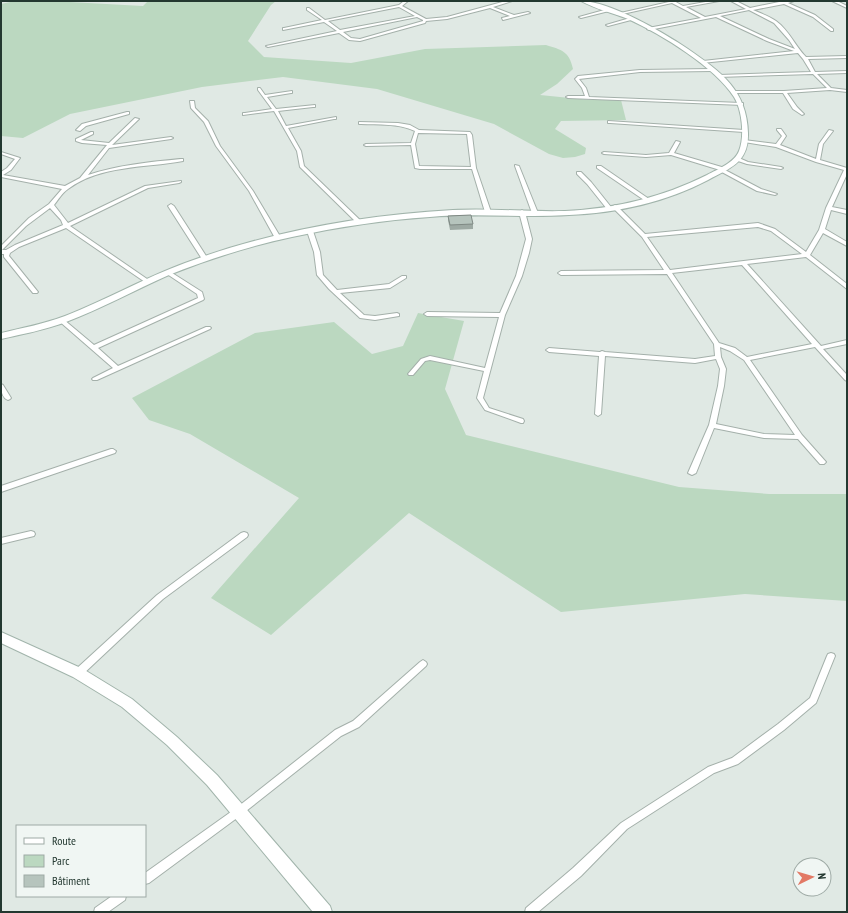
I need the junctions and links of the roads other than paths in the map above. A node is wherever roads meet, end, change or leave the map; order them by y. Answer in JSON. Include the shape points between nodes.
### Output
{"nodes":[{"id":1,"x":406,"y":1,"type":"edge"},
{"id":2,"x":509,"y":1,"type":"edge"},
{"id":3,"x":584,"y":1,"type":"edge"},
{"id":4,"x":717,"y":1,"type":"edge"},
{"id":5,"x":733,"y":1,"type":"edge"},
{"id":6,"x":792,"y":1,"type":"edge"},
{"id":7,"x":834,"y":1,"type":"edge"},
{"id":8,"x":672,"y":2,"type":"edge"},
{"id":9,"x":784,"y":2,"type":"edge"},
{"id":10,"x":399,"y":4,"type":"junction"},
{"id":11,"x":491,"y":6,"type":"junction"},
{"id":12,"x":682,"y":7,"type":"junction"},
{"id":13,"x":847,"y":8,"type":"edge"},
{"id":14,"x":308,"y":9,"type":"dead end"},
{"id":15,"x":750,"y":9,"type":"junction"},
{"id":16,"x":608,"y":10,"type":"junction"},
{"id":17,"x":528,"y":13,"type":"dead end"},
{"id":18,"x":618,"y":14,"type":"junction"},
{"id":19,"x":418,"y":16,"type":"junction"},
{"id":20,"x":513,"y":16,"type":"junction"},
{"id":21,"x":717,"y":16,"type":"junction"},
{"id":22,"x":581,"y":17,"type":"dead end"},
{"id":23,"x":705,"y":18,"type":"junction"},
{"id":24,"x":502,"y":19,"type":"dead end"},
{"id":25,"x":630,"y":19,"type":"junction"},
{"id":26,"x":325,"y":20,"type":"junction"},
{"id":27,"x":425,"y":20,"type":"junction"},
{"id":28,"x":608,"y":25,"type":"dead end"},
{"id":29,"x":284,"y":29,"type":"dead end"},
{"id":30,"x":650,"y":29,"type":"junction"},
{"id":31,"x":832,"y":30,"type":"dead end"},
{"id":32,"x":340,"y":31,"type":"junction"},
{"id":33,"x":268,"y":46,"type":"dead end"},
{"id":34,"x":799,"y":52,"type":"junction"},
{"id":35,"x":847,"y":57,"type":"edge"},
{"id":36,"x":805,"y":58,"type":"junction"},
{"id":37,"x":702,"y":62,"type":"junction"},
{"id":38,"x":712,"y":70,"type":"junction"},
{"id":39,"x":847,"y":72,"type":"edge"},
{"id":40,"x":814,"y":73,"type":"junction"},
{"id":41,"x":720,"y":76,"type":"junction"},
{"id":42,"x":259,"y":89,"type":"dead end"},
{"id":43,"x":830,"y":89,"type":"junction"},
{"id":44,"x":291,"y":92,"type":"dead end"},
{"id":45,"x":734,"y":92,"type":"junction"},
{"id":46,"x":784,"y":92,"type":"junction"},
{"id":47,"x":847,"y":92,"type":"edge"},
{"id":48,"x":264,"y":96,"type":"junction"},
{"id":49,"x":568,"y":97,"type":"dead end"},
{"id":50,"x":587,"y":97,"type":"junction"},
{"id":51,"x":192,"y":102,"type":"dead end"},
{"id":52,"x":741,"y":104,"type":"junction"},
{"id":53,"x":313,"y":106,"type":"dead end"},
{"id":54,"x":275,"y":110,"type":"junction"},
{"id":55,"x":127,"y":113,"type":"dead end"},
{"id":56,"x":246,"y":114,"type":"dead end"},
{"id":57,"x":802,"y":114,"type":"dead end"},
{"id":58,"x":334,"y":118,"type":"dead end"},
{"id":59,"x":137,"y":119,"type":"dead end"},
{"id":60,"x":610,"y":122,"type":"dead end"},
{"id":61,"x":361,"y":123,"type":"dead end"},
{"id":62,"x":286,"y":127,"type":"junction"},
{"id":63,"x":779,"y":130,"type":"dead end"},
{"id":64,"x":418,"y":131,"type":"junction"},
{"id":65,"x":744,"y":131,"type":"junction"},
{"id":66,"x":832,"y":131,"type":"dead end"},
{"id":67,"x":172,"y":138,"type":"dead end"},
{"id":68,"x":744,"y":141,"type":"junction"},
{"id":69,"x":678,"y":142,"type":"dead end"},
{"id":70,"x":413,"y":144,"type":"junction"},
{"id":71,"x":366,"y":145,"type":"dead end"},
{"id":72,"x":109,"y":146,"type":"junction"},
{"id":73,"x":777,"y":146,"type":"junction"},
{"id":74,"x":1,"y":153,"type":"edge"},
{"id":75,"x":604,"y":153,"type":"dead end"},
{"id":76,"x":671,"y":154,"type":"junction"},
{"id":77,"x":737,"y":159,"type":"junction"},
{"id":78,"x":181,"y":160,"type":"dead end"},
{"id":79,"x":818,"y":161,"type":"junction"},
{"id":80,"x":517,"y":166,"type":"dead end"},
{"id":81,"x":599,"y":167,"type":"dead end"},
{"id":82,"x":474,"y":168,"type":"junction"},
{"id":83,"x":781,"y":168,"type":"dead end"},
{"id":84,"x":722,"y":169,"type":"junction"},
{"id":85,"x":847,"y":169,"type":"edge"},
{"id":86,"x":579,"y":173,"type":"dead end"},
{"id":87,"x":1,"y":175,"type":"edge"},
{"id":88,"x":81,"y":180,"type":"junction"},
{"id":89,"x":179,"y":182,"type":"dead end"},
{"id":90,"x":839,"y":187,"type":"junction"},
{"id":91,"x":66,"y":188,"type":"junction"},
{"id":92,"x":847,"y":189,"type":"edge"},
{"id":93,"x":775,"y":194,"type":"dead end"},
{"id":94,"x":646,"y":199,"type":"junction"},
{"id":95,"x":51,"y":204,"type":"junction"},
{"id":96,"x":171,"y":206,"type":"dead end"},
{"id":97,"x":612,"y":207,"type":"junction"},
{"id":98,"x":829,"y":208,"type":"junction"},
{"id":99,"x":488,"y":212,"type":"junction"},
{"id":100,"x":522,"y":212,"type":"junction"},
{"id":101,"x":847,"y":212,"type":"edge"},
{"id":102,"x":535,"y":213,"type":"junction"},
{"id":103,"x":360,"y":223,"type":"junction"},
{"id":104,"x":66,"y":226,"type":"junction"},
{"id":105,"x":310,"y":230,"type":"junction"},
{"id":106,"x":822,"y":230,"type":"junction"},
{"id":107,"x":644,"y":236,"type":"junction"},
{"id":108,"x":278,"y":238,"type":"junction"},
{"id":109,"x":847,"y":244,"type":"edge"},
{"id":110,"x":3,"y":251,"type":"edge"},
{"id":111,"x":807,"y":255,"type":"junction"},
{"id":112,"x":205,"y":259,"type":"junction"},
{"id":113,"x":744,"y":264,"type":"junction"},
{"id":114,"x":668,"y":272,"type":"junction"},
{"id":115,"x":169,"y":273,"type":"junction"},
{"id":116,"x":561,"y":273,"type":"dead end"},
{"id":117,"x":404,"y":277,"type":"dead end"},
{"id":118,"x":147,"y":282,"type":"junction"},
{"id":119,"x":847,"y":287,"type":"edge"},
{"id":120,"x":35,"y":292,"type":"dead end"},
{"id":121,"x":337,"y":292,"type":"junction"},
{"id":122,"x":427,"y":314,"type":"dead end"},
{"id":123,"x":397,"y":315,"type":"dead end"},
{"id":124,"x":502,"y":316,"type":"junction"},
{"id":125,"x":61,"y":320,"type":"junction"},
{"id":126,"x":208,"y":328,"type":"dead end"},
{"id":127,"x":1,"y":336,"type":"edge"},
{"id":128,"x":847,"y":342,"type":"edge"},
{"id":129,"x":717,"y":344,"type":"junction"},
{"id":130,"x":817,"y":347,"type":"junction"},
{"id":131,"x":93,"y":348,"type":"junction"},
{"id":132,"x":549,"y":350,"type":"dead end"},
{"id":133,"x":602,"y":353,"type":"junction"},
{"id":134,"x":718,"y":357,"type":"junction"},
{"id":135,"x":746,"y":359,"type":"junction"},
{"id":136,"x":118,"y":369,"type":"junction"},
{"id":137,"x":486,"y":370,"type":"junction"},
{"id":138,"x":411,"y":374,"type":"dead end"},
{"id":139,"x":95,"y":379,"type":"dead end"},
{"id":140,"x":847,"y":379,"type":"edge"},
{"id":141,"x":1,"y":386,"type":"edge"},
{"id":142,"x":8,"y":398,"type":"dead end"},
{"id":143,"x":598,"y":414,"type":"dead end"},
{"id":144,"x":521,"y":421,"type":"dead end"},
{"id":145,"x":712,"y":425,"type":"junction"},
{"id":146,"x":800,"y":437,"type":"junction"},
{"id":147,"x":113,"y":451,"type":"dead end"},
{"id":148,"x":822,"y":462,"type":"dead end"},
{"id":149,"x":692,"y":473,"type":"dead end"},
{"id":150,"x":1,"y":489,"type":"edge"},
{"id":151,"x":31,"y":534,"type":"dead end"},
{"id":152,"x":244,"y":535,"type":"dead end"},
{"id":153,"x":1,"y":541,"type":"edge"},
{"id":154,"x":1,"y":637,"type":"edge"},
{"id":155,"x":831,"y":656,"type":"dead end"},
{"id":156,"x":423,"y":664,"type":"dead end"},
{"id":157,"x":78,"y":673,"type":"junction"},
{"id":158,"x":238,"y":812,"type":"junction"},
{"id":159,"x":146,"y":878,"type":"edge"},
{"id":160,"x":120,"y":897,"type":"edge"},
{"id":161,"x":99,"y":912,"type":"edge"},
{"id":162,"x":324,"y":912,"type":"edge"},
{"id":163,"x":530,"y":912,"type":"edge"}],
"edges":[{"from":1,"to":10,"type":"street"},
{"from":2,"to":11,"type":"street"},
{"from":3,"to":16,"type":"street"},
{"from":4,"to":12,"type":"street"},
{"from":5,"to":15,"type":"street"},
{"from":6,"to":9,"type":"street"},
{"from":7,"to":13,"type":"street"},
{"from":8,"to":12,"type":"street"},
{"from":8,"to":18,"type":"street"},
{"from":9,"to":15,"type":"street"},
{"from":9,"to":31,"type":"street","via":[[814,16]]},
{"from":10,"to":19,"type":"street"},
{"from":10,"to":26,"type":"street"},
{"from":11,"to":20,"type":"street"},
{"from":11,"to":27,"type":"street","via":[[447,18]]},
{"from":12,"to":23,"type":"street"},
{"from":14,"to":26,"type":"street"},
{"from":15,"to":21,"type":"street"},
{"from":15,"to":34,"type":"street","via":[[775,22]]},
{"from":16,"to":18,"type":"street"},
{"from":16,"to":22,"type":"street"},
{"from":17,"to":20,"type":"street"},
{"from":18,"to":25,"type":"street"},
{"from":19,"to":27,"type":"street"},
{"from":19,"to":32,"type":"street"},
{"from":20,"to":24,"type":"street"},
{"from":21,"to":23,"type":"street"},
{"from":21,"to":34,"type":"street"},
{"from":23,"to":30,"type":"street"},
{"from":25,"to":28,"type":"street"},
{"from":25,"to":30,"type":"street"},
{"from":26,"to":29,"type":"street"},
{"from":26,"to":32,"type":"street"},
{"from":27,"to":32,"type":"street","via":[[360,40],[350,39]]},
{"from":30,"to":37,"type":"street"},
{"from":32,"to":33,"type":"street"},
{"from":34,"to":36,"type":"street"},
{"from":34,"to":37,"type":"street"},
{"from":35,"to":36,"type":"street"},
{"from":36,"to":40,"type":"street"},
{"from":37,"to":38,"type":"street"},
{"from":38,"to":41,"type":"street"},
{"from":38,"to":50,"type":"street","via":[[640,71],[578,77]]},
{"from":39,"to":40,"type":"street"},
{"from":40,"to":41,"type":"street"},
{"from":40,"to":43,"type":"street"},
{"from":41,"to":45,"type":"street"},
{"from":42,"to":48,"type":"street"},
{"from":43,"to":46,"type":"street"},
{"from":43,"to":47,"type":"street"},
{"from":44,"to":48,"type":"street"},
{"from":45,"to":46,"type":"street"},
{"from":45,"to":52,"type":"street"},
{"from":46,"to":57,"type":"street"},
{"from":48,"to":54,"type":"street"},
{"from":49,"to":50,"type":"street"},
{"from":50,"to":52,"type":"street"},
{"from":51,"to":108,"type":"street","via":[[193,108],[206,121],[218,146],[251,191]]},
{"from":52,"to":65,"type":"street"},
{"from":53,"to":54,"type":"street"},
{"from":54,"to":56,"type":"street"},
{"from":54,"to":62,"type":"street"},
{"from":55,"to":72,"type":"street","via":[[78,129],[91,133],[79,141]]},
{"from":58,"to":62,"type":"street"},
{"from":59,"to":72,"type":"street"},
{"from":60,"to":65,"type":"street"},
{"from":61,"to":64,"type":"street","via":[[398,124]]},
{"from":62,"to":103,"type":"street","via":[[299,151],[302,166]]},
{"from":63,"to":73,"type":"street","via":[[784,136]]},
{"from":64,"to":70,"type":"street"},
{"from":64,"to":82,"type":"street","via":[[468,133]]},
{"from":65,"to":68,"type":"street"},
{"from":66,"to":79,"type":"street","via":[[821,144]]},
{"from":67,"to":72,"type":"street"},
{"from":68,"to":73,"type":"street"},
{"from":68,"to":77,"type":"street","via":[[742,153]]},
{"from":69,"to":76,"type":"street"},
{"from":70,"to":71,"type":"street"},
{"from":70,"to":82,"type":"street","via":[[416,164],[420,168]]},
{"from":72,"to":88,"type":"street"},
{"from":73,"to":79,"type":"street"},
{"from":74,"to":87,"type":"street","via":[[18,158]]},
{"from":75,"to":76,"type":"street","via":[[646,156]]},
{"from":76,"to":84,"type":"street"},
{"from":77,"to":83,"type":"street"},
{"from":77,"to":84,"type":"street"},
{"from":78,"to":88,"type":"street","via":[[119,167]]},
{"from":79,"to":85,"type":"street"},
{"from":80,"to":102,"type":"street"},
{"from":81,"to":94,"type":"street"},
{"from":82,"to":99,"type":"street"},
{"from":84,"to":93,"type":"street","via":[[760,190]]},
{"from":84,"to":94,"type":"street","via":[[687,188]]},
{"from":85,"to":90,"type":"street"},
{"from":86,"to":97,"type":"street"},
{"from":87,"to":91,"type":"street"},
{"from":88,"to":91,"type":"street"},
{"from":89,"to":104,"type":"street","via":[[147,187]]},
{"from":90,"to":92,"type":"street"},
{"from":90,"to":98,"type":"street"},
{"from":91,"to":95,"type":"street"},
{"from":94,"to":97,"type":"street"},
{"from":95,"to":104,"type":"street","via":[[65,220]]},
{"from":95,"to":110,"type":"street","via":[[16,232]]},
{"from":96,"to":112,"type":"street"},
{"from":97,"to":102,"type":"street","via":[[571,213]]},
{"from":97,"to":107,"type":"street"},
{"from":98,"to":101,"type":"street"},
{"from":98,"to":106,"type":"street"},
{"from":99,"to":100,"type":"street"},
{"from":99,"to":103,"type":"street","via":[[446,213]]},
{"from":100,"to":102,"type":"street"},
{"from":100,"to":124,"type":"street","via":[[529,239],[519,276]]},
{"from":103,"to":105,"type":"street"},
{"from":104,"to":110,"type":"street"},
{"from":104,"to":118,"type":"street"},
{"from":105,"to":108,"type":"street"},
{"from":105,"to":121,"type":"street","via":[[317,252],[320,275]]},
{"from":106,"to":109,"type":"street"},
{"from":106,"to":111,"type":"street"},
{"from":107,"to":111,"type":"street","via":[[758,226],[773,230]]},
{"from":107,"to":114,"type":"street"},
{"from":108,"to":112,"type":"street"},
{"from":110,"to":120,"type":"street"},
{"from":111,"to":113,"type":"street"},
{"from":111,"to":119,"type":"street"},
{"from":112,"to":115,"type":"street"},
{"from":113,"to":114,"type":"street"},
{"from":113,"to":130,"type":"street"},
{"from":114,"to":116,"type":"street"},
{"from":114,"to":129,"type":"street"},
{"from":115,"to":118,"type":"street"},
{"from":115,"to":131,"type":"street","via":[[200,293],[201,298]]},
{"from":117,"to":121,"type":"street","via":[[390,286]]},
{"from":118,"to":125,"type":"street"},
{"from":121,"to":123,"type":"street","via":[[362,317]]},
{"from":122,"to":124,"type":"street"},
{"from":124,"to":137,"type":"street"},
{"from":125,"to":127,"type":"street"},
{"from":125,"to":131,"type":"street"},
{"from":126,"to":136,"type":"street"},
{"from":128,"to":130,"type":"street"},
{"from":129,"to":134,"type":"street"},
{"from":129,"to":135,"type":"street","via":[[727,346]]},
{"from":130,"to":135,"type":"street"},
{"from":130,"to":140,"type":"street"},
{"from":131,"to":136,"type":"street"},
{"from":132,"to":133,"type":"street"},
{"from":133,"to":134,"type":"street","via":[[695,361]]},
{"from":133,"to":143,"type":"street"},
{"from":134,"to":145,"type":"street","via":[[723,369]]},
{"from":135,"to":146,"type":"street"},
{"from":136,"to":139,"type":"street"},
{"from":137,"to":138,"type":"street","via":[[430,358],[423,360]]},
{"from":137,"to":144,"type":"street","via":[[480,398],[487,409]]},
{"from":141,"to":142,"type":"street"},
{"from":145,"to":146,"type":"street","via":[[764,436]]},
{"from":145,"to":149,"type":"street"},
{"from":146,"to":148,"type":"street"},
{"from":147,"to":150,"type":"street"},
{"from":151,"to":153,"type":"street"},
{"from":152,"to":157,"type":"street","via":[[160,596]]},
{"from":154,"to":157,"type":"street"},
{"from":155,"to":163,"type":"street","via":[[814,700],[735,760],[711,770],[624,826],[577,872]]},
{"from":156,"to":158,"type":"street","via":[[356,724],[338,733]]},
{"from":157,"to":158,"type":"street","via":[[127,703],[172,740],[212,780]]},
{"from":158,"to":159,"type":"street"},
{"from":158,"to":162,"type":"street"},
{"from":160,"to":161,"type":"street"}]}
